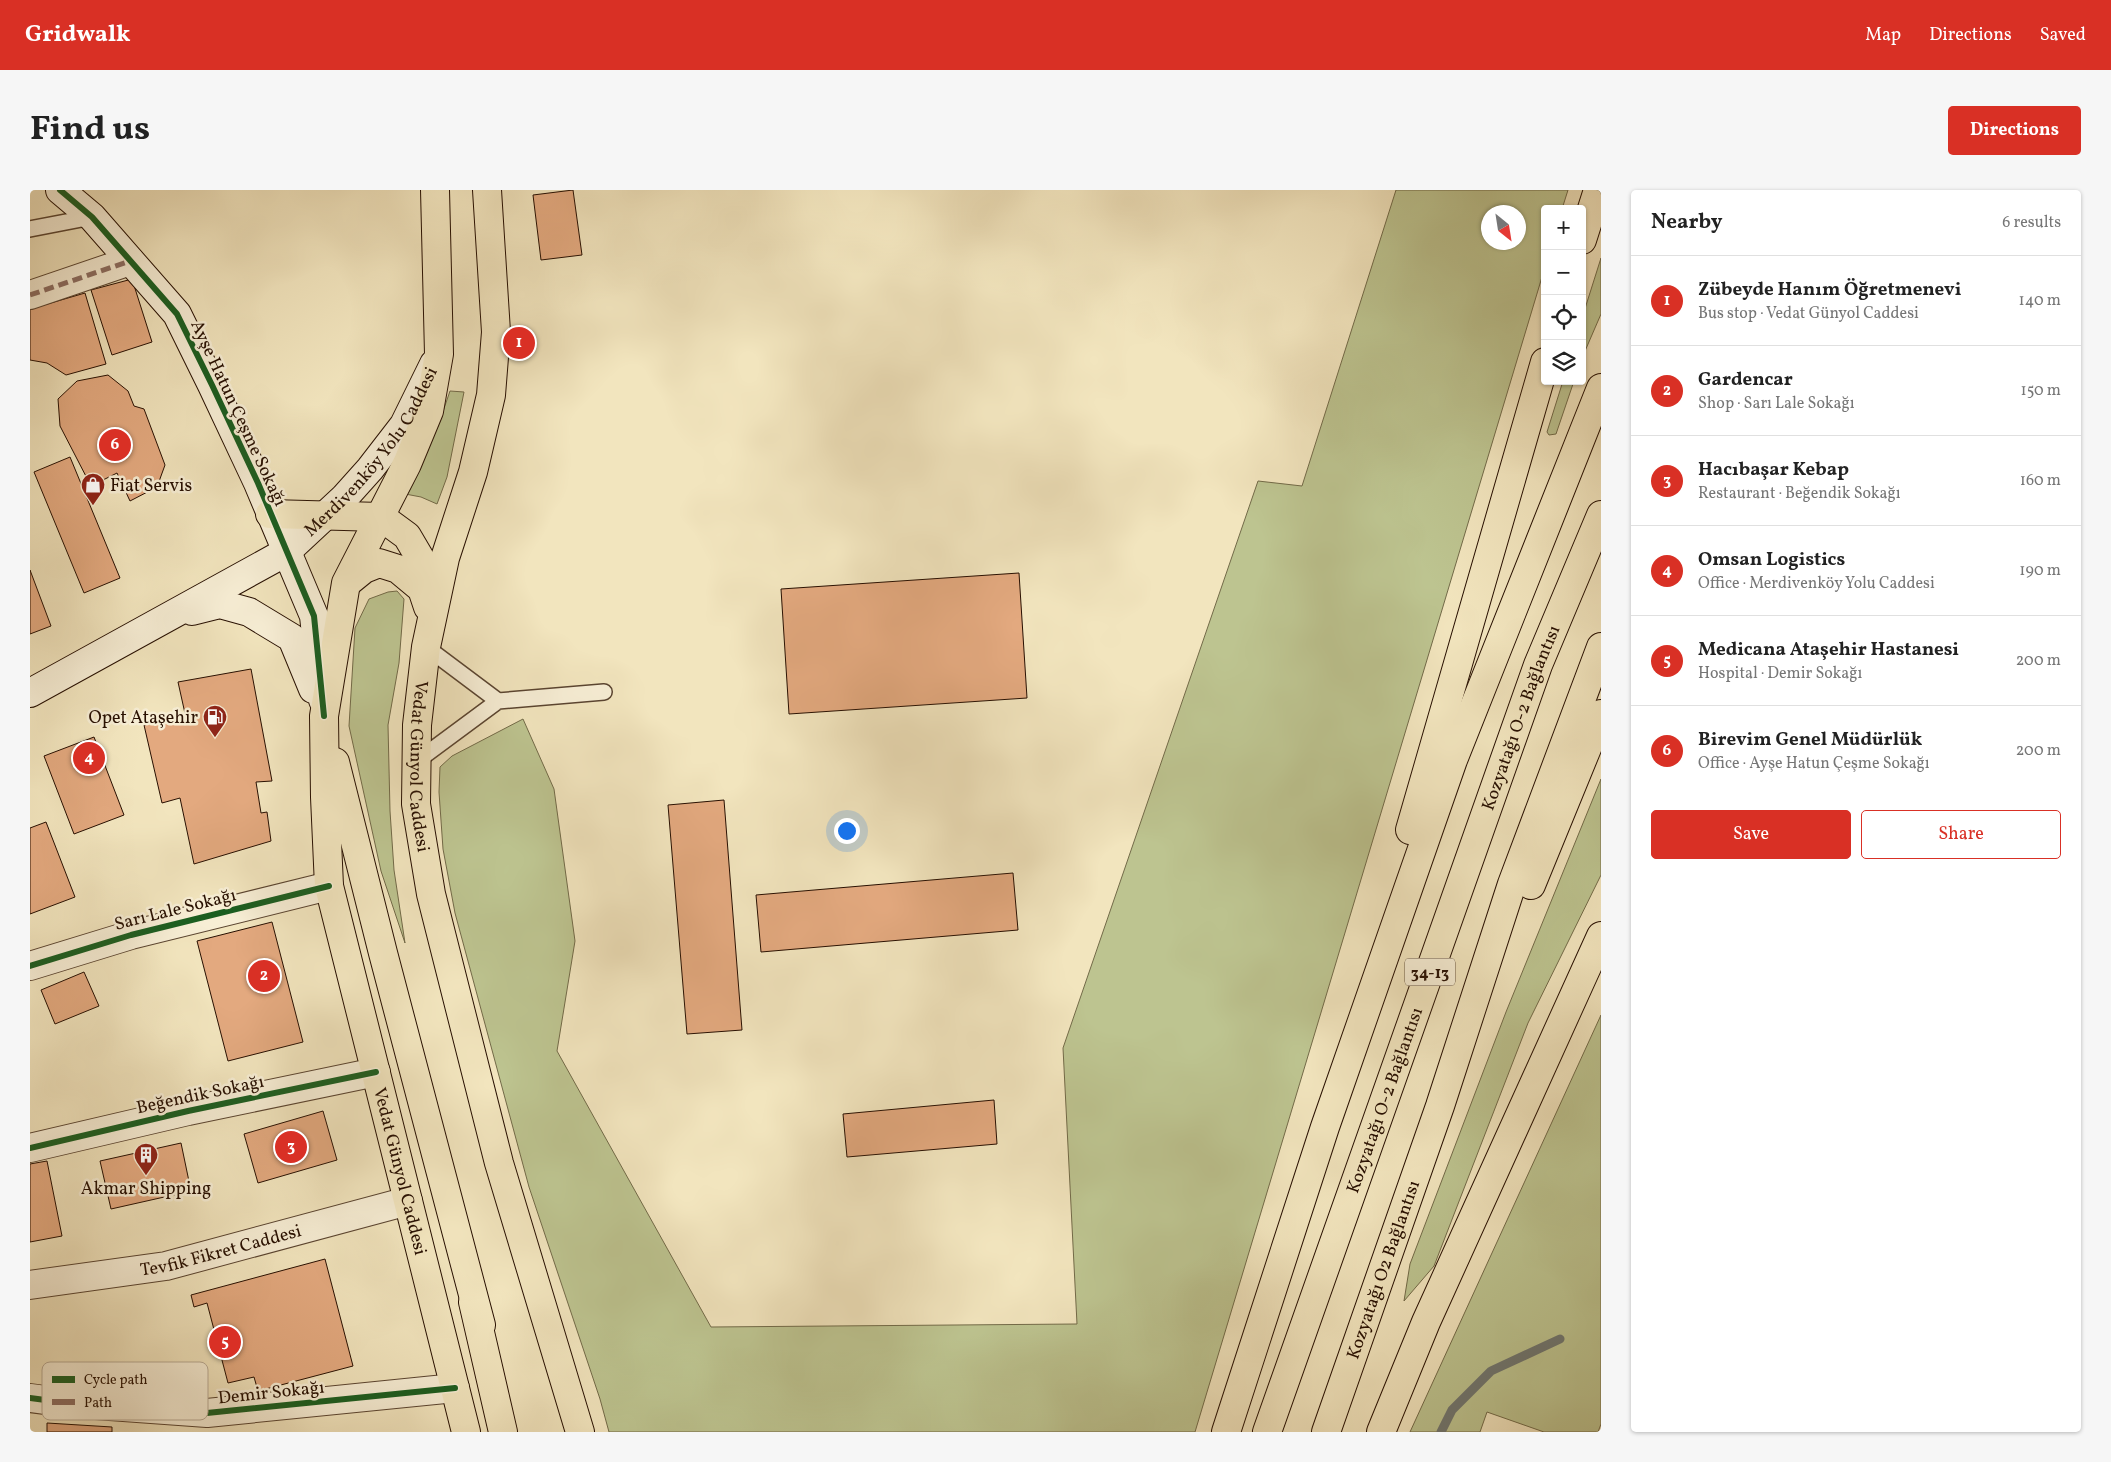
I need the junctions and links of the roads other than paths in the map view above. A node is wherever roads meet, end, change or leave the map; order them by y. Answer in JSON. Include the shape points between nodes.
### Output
{"nodes":[{"id":1,"x":60,"y":190,"type":"edge"},
{"id":2,"x":435,"y":190,"type":"edge"},
{"id":3,"x":486,"y":190,"type":"edge"},
{"id":4,"x":1598,"y":190,"type":"edge"},
{"id":5,"x":92,"y":217,"type":"junction"},
{"id":6,"x":1586,"y":228,"type":"edge"},
{"id":7,"x":30,"y":229,"type":"edge"},
{"id":8,"x":130,"y":261,"type":"junction"},
{"id":9,"x":30,"y":295,"type":"edge"},
{"id":10,"x":439,"y":354,"type":"junction"},
{"id":11,"x":1541,"y":375,"type":"edge"},
{"id":12,"x":1601,"y":388,"type":"edge"},
{"id":13,"x":270,"y":514,"type":"junction"},
{"id":14,"x":327,"y":515,"type":"junction"},
{"id":15,"x":1601,"y":515,"type":"edge"},
{"id":16,"x":380,"y":517,"type":"junction"},
{"id":17,"x":286,"y":552,"type":"junction"},
{"id":18,"x":346,"y":583,"type":"junction"},
{"id":19,"x":432,"y":620,"type":"junction"},
{"id":20,"x":158,"y":623,"type":"junction"},
{"id":21,"x":426,"y":647,"type":"junction"},
{"id":22,"x":1601,"y":647,"type":"edge"},
{"id":23,"x":604,"y":692,"type":"dead end"},
{"id":24,"x":30,"y":693,"type":"edge"},
{"id":25,"x":498,"y":701,"type":"junction"},
{"id":26,"x":1601,"y":714,"type":"edge"},
{"id":27,"x":324,"y":716,"type":"junction"},
{"id":28,"x":417,"y":761,"type":"junction"},
{"id":29,"x":329,"y":886,"type":"junction"},
{"id":30,"x":1601,"y":936,"type":"edge"},
{"id":31,"x":30,"y":966,"type":"edge"},
{"id":32,"x":376,"y":1072,"type":"junction"},
{"id":33,"x":1440,"y":1106,"type":"junction"},
{"id":34,"x":1325,"y":1127,"type":"junction"},
{"id":35,"x":30,"y":1148,"type":"edge"},
{"id":36,"x":408,"y":1201,"type":"junction"},
{"id":37,"x":30,"y":1285,"type":"edge"},
{"id":38,"x":473,"y":1302,"type":"junction"},
{"id":39,"x":455,"y":1388,"type":"junction"},
{"id":40,"x":208,"y":1413,"type":"edge"},
{"id":41,"x":466,"y":1432,"type":"edge"},
{"id":42,"x":503,"y":1432,"type":"edge"},
{"id":43,"x":515,"y":1432,"type":"edge"},
{"id":44,"x":580,"y":1432,"type":"edge"},
{"id":45,"x":1226,"y":1432,"type":"edge"},
{"id":46,"x":1268,"y":1432,"type":"edge"},
{"id":47,"x":1326,"y":1432,"type":"edge"},
{"id":48,"x":1382,"y":1432,"type":"edge"}],
"edges":[{"from":1,"to":5,"type":"street","name":"Ayşe Hatun Çeşme Sokağı"},
{"from":2,"to":10,"type":"main road","name":"Vedat Günyol Caddesi"},
{"from":3,"to":19,"type":"main road","name":"Vedat Günyol Caddesi","via":[[496,332],[490,395],[473,472],[445,558]]},
{"from":4,"to":6,"type":"main road"},
{"from":5,"to":7,"type":"lane"},
{"from":5,"to":8,"type":"street","name":"Ayşe Hatun Çeşme Sokağı"},
{"from":8,"to":9,"type":"street"},
{"from":8,"to":13,"type":"street","name":"Ayşe Hatun Çeşme Sokağı","via":[[177,314]]},
{"from":10,"to":14,"type":"street","name":"Merdivenköy Yolu Caddesi","via":[[404,425]]},
{"from":10,"to":16,"type":"main road","name":"Vedat Günyol Caddesi","via":[[429,411]]},
{"from":11,"to":34,"type":"main road"},
{"from":12,"to":34,"type":"main road","via":[[1453,760]]},
{"from":13,"to":14,"type":"main road"},
{"from":13,"to":17,"type":"street","name":"Ayşe Hatun Çeşme Sokağı"},
{"from":14,"to":16,"type":"main road"},
{"from":14,"to":17,"type":"street","name":"Merdivenköy Yolu Caddesi"},
{"from":15,"to":46,"type":"main road","name":"Kozyatağı O-2 Bağlantısı","number":"34-13","via":[[1538,665]]},
{"from":16,"to":18,"type":"main road","name":"Vedat Günyol Caddesi"},
{"from":16,"to":19,"type":"main road","via":[[406,536],[427,570]]},
{"from":17,"to":20,"type":"street","name":"Merdivenköy Yolu Caddesi"},
{"from":17,"to":27,"type":"street","name":"Ayşe Hatun Çeşme Sokağı","via":[[314,616]]},
{"from":18,"to":19,"type":"main road","via":[[364,569],[379,563],[398,569],[422,590]]},
{"from":18,"to":27,"type":"main road","name":"Vedat Günyol Caddesi"},
{"from":19,"to":21,"type":"main road","name":"Vedat Günyol Caddesi"},
{"from":20,"to":24,"type":"street"},
{"from":20,"to":27,"type":"street","via":[[220,604],[249,612],[292,638]]},
{"from":21,"to":25,"type":"lane"},
{"from":21,"to":28,"type":"main road","name":"Vedat Günyol Caddesi","via":[[417,725]]},
{"from":22,"to":33,"type":"main road","number":"34-13","via":[[1512,884]]},
{"from":23,"to":25,"type":"lane"},
{"from":25,"to":28,"type":"lane"},
{"from":26,"to":33,"type":"main road"},
{"from":27,"to":29,"type":"main road","name":"Vedat Günyol Caddesi"},
{"from":27,"to":38,"type":"main road"},
{"from":28,"to":44,"type":"main road","name":"Vedat Günyol Caddesi","via":[[416,804],[431,894],[499,1163]]},
{"from":29,"to":31,"type":"street","name":"Sarı Lale Sokağı","via":[[131,935]]},
{"from":29,"to":32,"type":"main road","name":"Vedat Günyol Caddesi"},
{"from":30,"to":48,"type":"main road","via":[[1426,1322]]},
{"from":32,"to":35,"type":"street","name":"Beğendik Sokağı"},
{"from":32,"to":36,"type":"main road","name":"Vedat Günyol Caddesi"},
{"from":33,"to":47,"type":"main road","name":"Kozyatağı O2 Bağlantısı","number":"34-13"},
{"from":34,"to":45,"type":"main road"},
{"from":36,"to":37,"type":"street","name":"Tevfik Fikret Caddesi","via":[[166,1266]]},
{"from":36,"to":39,"type":"main road","name":"Vedat Günyol Caddesi"},
{"from":38,"to":42,"type":"main road"},
{"from":38,"to":43,"type":"main road"},
{"from":39,"to":40,"type":"street","name":"Demir Sokağı"},
{"from":39,"to":41,"type":"main road","name":"Vedat Günyol Caddesi"}]}
